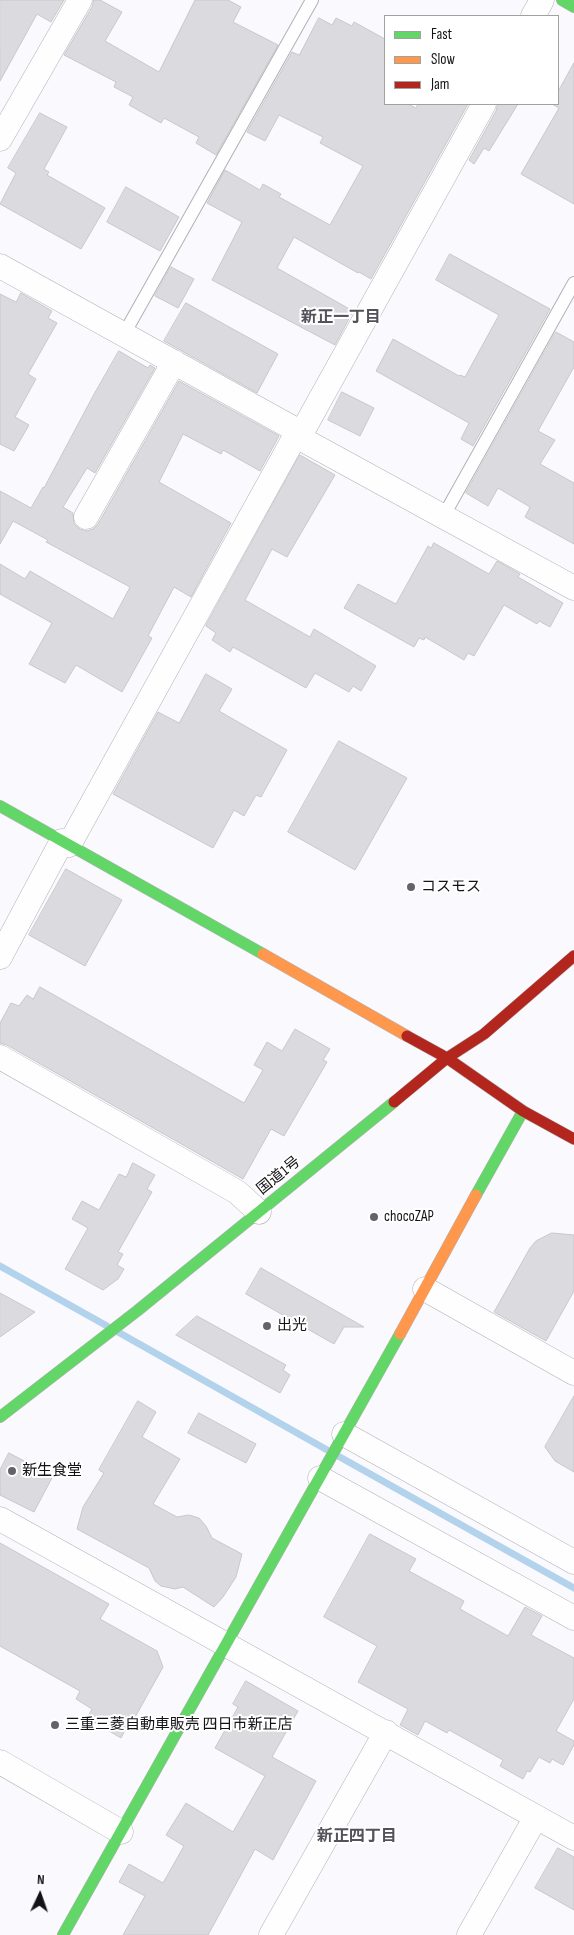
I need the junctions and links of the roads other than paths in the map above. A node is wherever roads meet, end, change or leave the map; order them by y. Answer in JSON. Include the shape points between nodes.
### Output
{"nodes":[{"id":1,"x":80,"y":0,"type":"edge"},
{"id":2,"x":312,"y":0,"type":"edge"},
{"id":3,"x":542,"y":0,"type":"edge"},
{"id":4,"x":562,"y":0,"type":"edge"},
{"id":5,"x":574,"y":7,"type":"edge"},
{"id":6,"x":534,"y":15,"type":"edge"},
{"id":7,"x":483,"y":105,"type":"edge"},
{"id":8,"x":0,"y":139,"type":"edge"},
{"id":9,"x":0,"y":266,"type":"edge"},
{"id":10,"x":574,"y":283,"type":"edge"},
{"id":11,"x":124,"y":334,"type":"junction"},
{"id":12,"x":174,"y":362,"type":"junction"},
{"id":13,"x":299,"y":433,"type":"junction"},
{"id":14,"x":86,"y":517,"type":"dead end"},
{"id":15,"x":443,"y":517,"type":"junction"},
{"id":16,"x":574,"y":588,"type":"edge"},
{"id":17,"x":0,"y":806,"type":"edge"},
{"id":18,"x":66,"y":843,"type":"junction"},
{"id":19,"x":574,"y":956,"type":"edge"},
{"id":20,"x":0,"y":957,"type":"edge"},
{"id":21,"x":0,"y":1057,"type":"edge"},
{"id":22,"x":447,"y":1058,"type":"junction"},
{"id":23,"x":523,"y":1111,"type":"junction"},
{"id":24,"x":574,"y":1140,"type":"edge"},
{"id":25,"x":259,"y":1212,"type":"junction"},
{"id":26,"x":425,"y":1289,"type":"junction"},
{"id":27,"x":574,"y":1373,"type":"edge"},
{"id":28,"x":0,"y":1417,"type":"edge"},
{"id":29,"x":343,"y":1437,"type":"junction"},
{"id":30,"x":323,"y":1473,"type":"junction"},
{"id":31,"x":0,"y":1518,"type":"edge"},
{"id":32,"x":574,"y":1562,"type":"edge"},
{"id":33,"x":574,"y":1618,"type":"edge"},
{"id":34,"x":228,"y":1644,"type":"junction"},
{"id":35,"x":386,"y":1732,"type":"junction"},
{"id":36,"x":0,"y":1762,"type":"edge"},
{"id":37,"x":536,"y":1817,"type":"junction"},
{"id":38,"x":122,"y":1832,"type":"junction"},
{"id":39,"x":574,"y":1838,"type":"edge"},
{"id":40,"x":64,"y":1935,"type":"edge"},
{"id":41,"x":272,"y":1935,"type":"edge"},
{"id":42,"x":469,"y":1935,"type":"edge"}],
"edges":[{"from":1,"to":8,"type":"street"},
{"from":2,"to":11,"type":"lane"},
{"from":3,"to":6,"type":"street"},
{"from":4,"to":5,"type":"main road"},
{"from":7,"to":13,"type":"street"},
{"from":9,"to":11,"type":"street"},
{"from":10,"to":15,"type":"lane"},
{"from":11,"to":12,"type":"street"},
{"from":12,"to":13,"type":"street"},
{"from":12,"to":14,"type":"street"},
{"from":13,"to":15,"type":"street","via":[[306,442]]},
{"from":13,"to":18,"type":"street"},
{"from":15,"to":16,"type":"street"},
{"from":17,"to":18,"type":"main road"},
{"from":18,"to":20,"type":"street"},
{"from":18,"to":22,"type":"main road"},
{"from":19,"to":22,"type":"main road","name":"国道1号","via":[[484,1034]]},
{"from":21,"to":25,"type":"street","via":[[237,1192]]},
{"from":22,"to":23,"type":"main road"},
{"from":22,"to":25,"type":"main road","name":"国道1号"},
{"from":23,"to":24,"type":"main road"},
{"from":23,"to":26,"type":"main road"},
{"from":25,"to":28,"type":"main road","name":"国道1号"},
{"from":26,"to":27,"type":"street"},
{"from":26,"to":29,"type":"main road"},
{"from":29,"to":30,"type":"main road"},
{"from":29,"to":32,"type":"street"},
{"from":30,"to":33,"type":"street"},
{"from":30,"to":34,"type":"main road"},
{"from":31,"to":34,"type":"street"},
{"from":34,"to":35,"type":"street"},
{"from":34,"to":38,"type":"main road"},
{"from":35,"to":37,"type":"street"},
{"from":35,"to":41,"type":"street"},
{"from":36,"to":38,"type":"street"},
{"from":37,"to":39,"type":"street"},
{"from":37,"to":42,"type":"street"},
{"from":38,"to":40,"type":"main road"}]}
